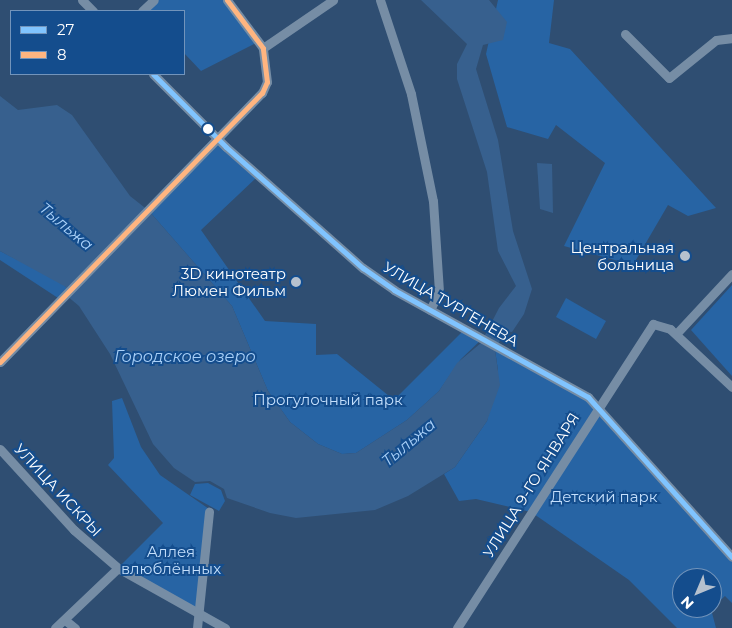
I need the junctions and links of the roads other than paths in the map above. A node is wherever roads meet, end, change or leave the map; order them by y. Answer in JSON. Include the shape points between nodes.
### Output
{"nodes":[{"id":1,"x":82,"y":0,"type":"edge"},
{"id":2,"x":154,"y":0,"type":"edge"},
{"id":3,"x":227,"y":0,"type":"edge"},
{"id":4,"x":333,"y":0,"type":"edge"},
{"id":5,"x":380,"y":0,"type":"edge"},
{"id":6,"x":92,"y":10,"type":"edge"},
{"id":7,"x":143,"y":10,"type":"edge"},
{"id":8,"x":625,"y":34,"type":"dead end"},
{"id":9,"x":732,"y":38,"type":"edge"},
{"id":10,"x":262,"y":48,"type":"junction"},
{"id":11,"x":154,"y":75,"type":"edge"},
{"id":12,"x":218,"y":139,"type":"junction"},
{"id":13,"x":732,"y":274,"type":"edge"},
{"id":14,"x":430,"y":310,"type":"junction"},
{"id":15,"x":676,"y":334,"type":"junction"},
{"id":16,"x":0,"y":362,"type":"edge"},
{"id":17,"x":732,"y":387,"type":"edge"},
{"id":18,"x":597,"y":406,"type":"junction"},
{"id":19,"x":0,"y":449,"type":"edge"},
{"id":20,"x":209,"y":512,"type":"dead end"},
{"id":21,"x":732,"y":557,"type":"edge"},
{"id":22,"x":118,"y":568,"type":"junction"},
{"id":23,"x":201,"y":615,"type":"junction"},
{"id":24,"x":65,"y":620,"type":"junction"},
{"id":25,"x":56,"y":628,"type":"edge"},
{"id":26,"x":75,"y":628,"type":"edge"},
{"id":27,"x":197,"y":628,"type":"edge"},
{"id":28,"x":225,"y":628,"type":"edge"},
{"id":29,"x":457,"y":628,"type":"edge"}],
"edges":[{"from":1,"to":6,"type":"street"},
{"from":2,"to":7,"type":"street"},
{"from":3,"to":10,"type":"street"},
{"from":4,"to":10,"type":"street"},
{"from":5,"to":14,"type":"street","via":[[411,94],[433,201],[439,292]]},
{"from":8,"to":9,"type":"street","via":[[669,78],[716,40]]},
{"from":10,"to":12,"type":"street","via":[[267,82],[262,93]]},
{"from":11,"to":12,"type":"street","name":"УЛИЦА ТУРГЕНЕВА"},
{"from":12,"to":14,"type":"street","name":"УЛИЦА ТУРГЕНЕВА","via":[[364,268]]},
{"from":12,"to":16,"type":"street"},
{"from":13,"to":15,"type":"street"},
{"from":14,"to":18,"type":"street","name":"УЛИЦА ТУРГЕНЕВА","via":[[569,383]]},
{"from":15,"to":17,"type":"street"},
{"from":15,"to":18,"type":"street","name":"УЛИЦА 9-ГО ЯНВАРЯ","via":[[653,324]]},
{"from":18,"to":21,"type":"street","name":"УЛИЦА ТУРГЕНЕВА"},
{"from":18,"to":29,"type":"street","name":"УЛИЦА 9-ГО ЯНВАРЯ"},
{"from":19,"to":22,"type":"street","name":"УЛИЦА ИСКРЫ","via":[[74,530]]},
{"from":20,"to":23,"type":"street"},
{"from":22,"to":23,"type":"street","name":"УЛИЦА ИСКРЫ"},
{"from":22,"to":24,"type":"street"},
{"from":23,"to":27,"type":"street"},
{"from":23,"to":28,"type":"street","name":"УЛИЦА ИСКРЫ"},
{"from":24,"to":25,"type":"street"},
{"from":24,"to":26,"type":"street"}]}
